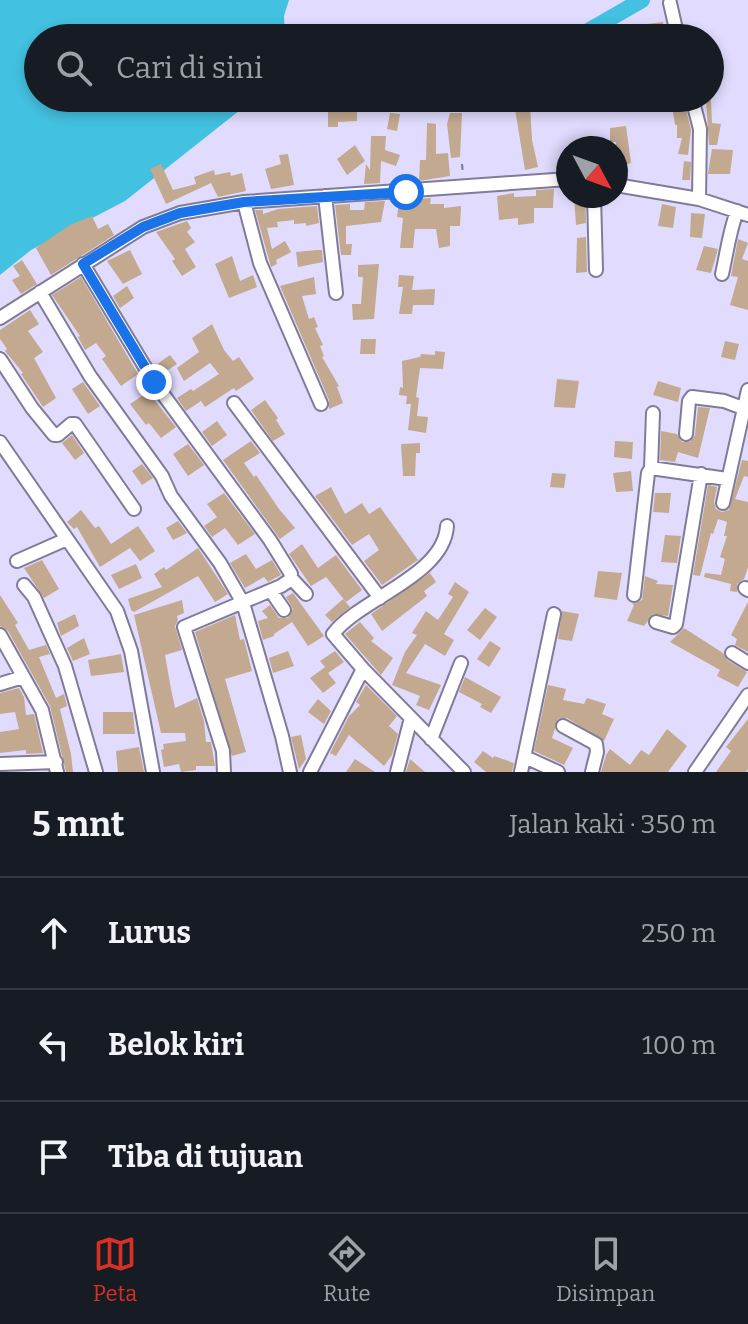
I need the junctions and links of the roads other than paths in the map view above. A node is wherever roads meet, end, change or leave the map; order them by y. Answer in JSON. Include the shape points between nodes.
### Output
{"nodes":[{"id":1,"x":670,"y":3,"type":"dead end"},
{"id":2,"x":675,"y":24,"type":"edge"},
{"id":3,"x":696,"y":112,"type":"edge"},
{"id":4,"x":556,"y":179,"type":"edge"},
{"id":5,"x":628,"y":187,"type":"edge"},
{"id":6,"x":325,"y":196,"type":"junction"},
{"id":7,"x":699,"y":199,"type":"junction"},
{"id":8,"x":244,"y":202,"type":"junction"},
{"id":9,"x":594,"y":208,"type":"edge"},
{"id":10,"x":742,"y":213,"type":"edge"},
{"id":11,"x":83,"y":264,"type":"junction"},
{"id":12,"x":596,"y":270,"type":"dead end"},
{"id":13,"x":722,"y":274,"type":"dead end"},
{"id":14,"x":40,"y":292,"type":"junction"},
{"id":15,"x":336,"y":293,"type":"dead end"},
{"id":16,"x":0,"y":318,"type":"edge"},
{"id":17,"x":0,"y":359,"type":"edge"},
{"id":18,"x":748,"y":390,"type":"edge"},
{"id":19,"x":234,"y":403,"type":"dead end"},
{"id":20,"x":321,"y":404,"type":"dead end"},
{"id":21,"x":746,"y":409,"type":"edge"},
{"id":22,"x":653,"y":413,"type":"dead end"},
{"id":23,"x":686,"y":434,"type":"dead end"},
{"id":24,"x":0,"y":442,"type":"edge"},
{"id":25,"x":651,"y":468,"type":"junction"},
{"id":26,"x":701,"y":474,"type":"junction"},
{"id":27,"x":727,"y":479,"type":"junction"},
{"id":28,"x":723,"y":503,"type":"dead end"},
{"id":29,"x":134,"y":509,"type":"dead end"},
{"id":30,"x":447,"y":526,"type":"dead end"},
{"id":31,"x":67,"y":539,"type":"junction"},
{"id":32,"x":17,"y":561,"type":"dead end"},
{"id":33,"x":291,"y":578,"type":"junction"},
{"id":34,"x":24,"y":585,"type":"dead end"},
{"id":35,"x":271,"y":591,"type":"junction"},
{"id":36,"x":306,"y":594,"type":"dead end"},
{"id":37,"x":634,"y":595,"type":"dead end"},
{"id":38,"x":380,"y":598,"type":"junction"},
{"id":39,"x":243,"y":603,"type":"junction"},
{"id":40,"x":284,"y":610,"type":"dead end"},
{"id":41,"x":554,"y":614,"type":"dead end"},
{"id":42,"x":656,"y":622,"type":"dead end"},
{"id":43,"x":0,"y":635,"type":"edge"},
{"id":44,"x":732,"y":653,"type":"dead end"},
{"id":45,"x":461,"y":663,"type":"dead end"},
{"id":46,"x":748,"y":663,"type":"edge"},
{"id":47,"x":363,"y":669,"type":"junction"},
{"id":48,"x":23,"y":677,"type":"junction"},
{"id":49,"x":0,"y":684,"type":"edge"},
{"id":50,"x":748,"y":695,"type":"edge"},
{"id":51,"x":411,"y":718,"type":"junction"},
{"id":52,"x":563,"y":726,"type":"dead end"},
{"id":53,"x":431,"y":739,"type":"junction"},
{"id":54,"x":525,"y":757,"type":"junction"},
{"id":55,"x":0,"y":764,"type":"edge"},
{"id":56,"x":57,"y":767,"type":"edge"},
{"id":57,"x":96,"y":772,"type":"edge"},
{"id":58,"x":153,"y":772,"type":"edge"},
{"id":59,"x":224,"y":772,"type":"edge"},
{"id":60,"x":290,"y":772,"type":"edge"},
{"id":61,"x":310,"y":772,"type":"edge"},
{"id":62,"x":397,"y":772,"type":"edge"},
{"id":63,"x":464,"y":772,"type":"edge"},
{"id":64,"x":521,"y":772,"type":"edge"},
{"id":65,"x":558,"y":772,"type":"edge"},
{"id":66,"x":592,"y":772,"type":"edge"},
{"id":67,"x":695,"y":772,"type":"edge"}],
"edges":[{"from":1,"to":2,"type":"street"},
{"from":3,"to":7,"type":"street"},
{"from":4,"to":6,"type":"street"},
{"from":5,"to":7,"type":"street"},
{"from":6,"to":8,"type":"street"},
{"from":6,"to":15,"type":"street"},
{"from":7,"to":10,"type":"street"},
{"from":8,"to":11,"type":"street","via":[[167,216]]},
{"from":8,"to":20,"type":"street","via":[[260,263]]},
{"from":9,"to":12,"type":"street"},
{"from":10,"to":13,"type":"street","via":[[726,242]]},
{"from":11,"to":14,"type":"street"},
{"from":11,"to":33,"type":"street","via":[[154,382],[270,540]]},
{"from":14,"to":16,"type":"street"},
{"from":14,"to":39,"type":"street","via":[[90,376]]},
{"from":17,"to":29,"type":"street","via":[[54,435],[75,424]]},
{"from":18,"to":21,"type":"street"},
{"from":19,"to":38,"type":"street"},
{"from":21,"to":23,"type":"street","via":[[692,397]]},
{"from":21,"to":27,"type":"street"},
{"from":22,"to":25,"type":"street"},
{"from":24,"to":31,"type":"street"},
{"from":25,"to":26,"type":"street"},
{"from":25,"to":37,"type":"street"},
{"from":26,"to":27,"type":"street"},
{"from":26,"to":42,"type":"street","via":[[676,624]]},
{"from":27,"to":28,"type":"street"},
{"from":30,"to":38,"type":"street","via":[[434,554]]},
{"from":31,"to":32,"type":"street"},
{"from":31,"to":58,"type":"street","via":[[124,627]]},
{"from":33,"to":35,"type":"street"},
{"from":33,"to":36,"type":"street"},
{"from":34,"to":57,"type":"street","via":[[65,666]]},
{"from":35,"to":39,"type":"street"},
{"from":35,"to":40,"type":"street"},
{"from":38,"to":47,"type":"street","via":[[333,634]]},
{"from":39,"to":59,"type":"street","via":[[183,629],[223,751]]},
{"from":39,"to":60,"type":"street"},
{"from":41,"to":54,"type":"street"},
{"from":43,"to":48,"type":"street"},
{"from":44,"to":46,"type":"street"},
{"from":45,"to":53,"type":"street"},
{"from":47,"to":51,"type":"street"},
{"from":47,"to":61,"type":"street"},
{"from":48,"to":49,"type":"street"},
{"from":48,"to":56,"type":"street","via":[[42,710]]},
{"from":50,"to":67,"type":"street"},
{"from":51,"to":53,"type":"street"},
{"from":51,"to":62,"type":"street"},
{"from":52,"to":66,"type":"street","via":[[596,744]]},
{"from":53,"to":63,"type":"street"},
{"from":54,"to":64,"type":"street"},
{"from":54,"to":65,"type":"street"},
{"from":55,"to":56,"type":"street"}]}
